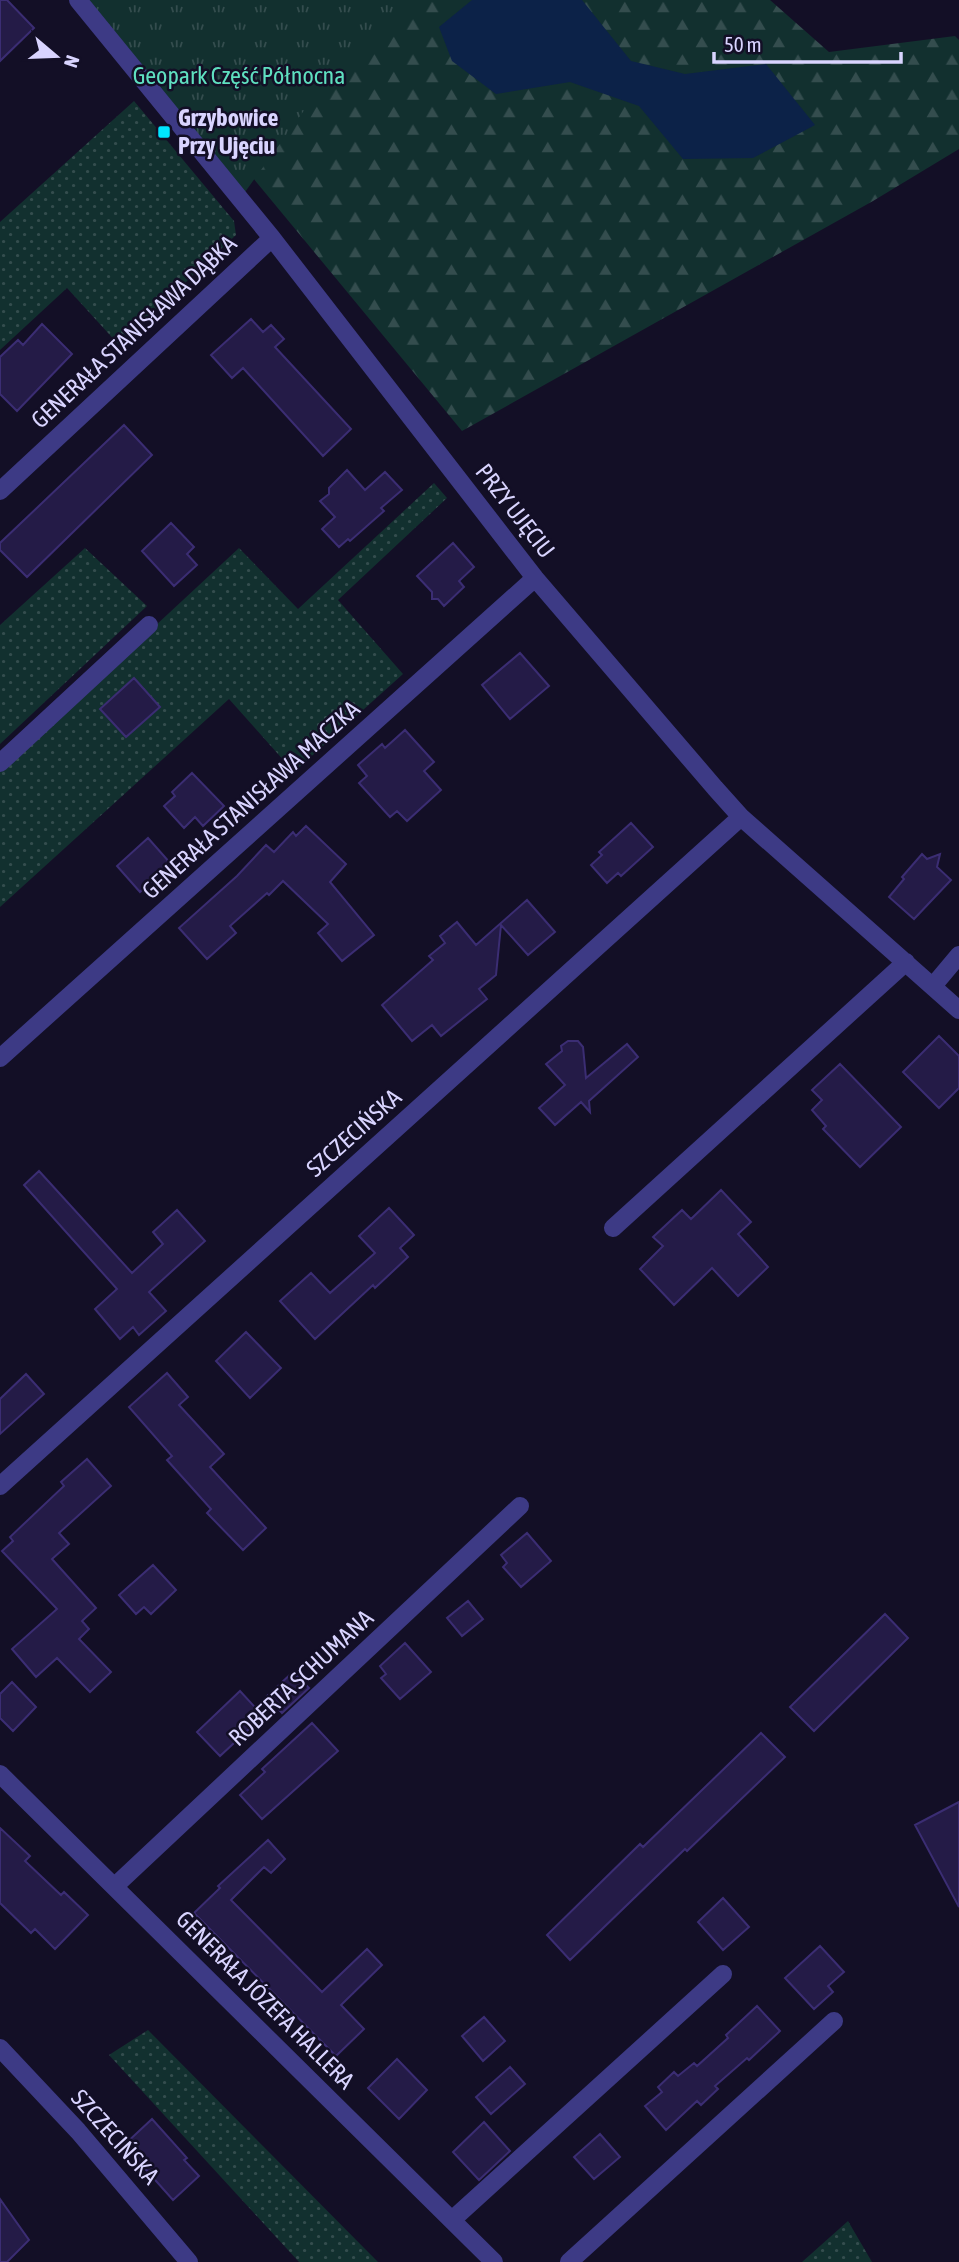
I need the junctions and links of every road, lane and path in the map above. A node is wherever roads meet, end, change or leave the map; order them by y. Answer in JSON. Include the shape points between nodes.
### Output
{"nodes":[{"id":1,"x":78,"y":0,"type":"edge"},
{"id":2,"x":272,"y":238,"type":"junction"},
{"id":3,"x":0,"y":491,"type":"edge"},
{"id":4,"x":536,"y":578,"type":"junction"},
{"id":5,"x":149,"y":625,"type":"dead end"},
{"id":6,"x":0,"y":763,"type":"edge"},
{"id":7,"x":741,"y":817,"type":"junction"},
{"id":8,"x":959,"y":954,"type":"edge"},
{"id":9,"x":906,"y":962,"type":"junction"},
{"id":10,"x":933,"y":986,"type":"junction"},
{"id":11,"x":959,"y":1010,"type":"edge"},
{"id":12,"x":0,"y":1058,"type":"edge"},
{"id":13,"x":613,"y":1228,"type":"dead end"},
{"id":14,"x":0,"y":1486,"type":"edge"},
{"id":15,"x":520,"y":1506,"type":"dead end"},
{"id":16,"x":0,"y":1774,"type":"edge"},
{"id":17,"x":115,"y":1886,"type":"junction"},
{"id":18,"x":723,"y":1974,"type":"dead end"},
{"id":19,"x":834,"y":2021,"type":"dead end"},
{"id":20,"x":0,"y":2048,"type":"edge"},
{"id":21,"x":453,"y":2220,"type":"junction"},
{"id":22,"x":189,"y":2262,"type":"edge"},
{"id":23,"x":494,"y":2262,"type":"edge"},
{"id":24,"x":569,"y":2262,"type":"edge"}],
"edges":[{"from":1,"to":2,"type":"street","name":"PRZY UJĘCIU"},
{"from":2,"to":3,"type":"street","name":"GENERAŁA STANISŁAWA DĄBKA"},
{"from":2,"to":4,"type":"street","name":"PRZY UJĘCIU"},
{"from":4,"to":7,"type":"street","name":"PRZY UJĘCIU"},
{"from":4,"to":12,"type":"street","name":"GENERAŁA STANISŁAWA MACZKA"},
{"from":5,"to":6,"type":"street"},
{"from":7,"to":9,"type":"street","name":"PRZY UJĘCIU"},
{"from":7,"to":14,"type":"street","name":"SZCZECIŃSKA"},
{"from":8,"to":10,"type":"street"},
{"from":9,"to":10,"type":"street","name":"PRZY UJĘCIU"},
{"from":9,"to":13,"type":"street"},
{"from":10,"to":11,"type":"street","name":"PRZY UJĘCIU"},
{"from":15,"to":17,"type":"street","name":"ROBERTA SCHUMANA"},
{"from":16,"to":17,"type":"street","name":"GENERAŁA JÓZEFA HALLERA"},
{"from":17,"to":21,"type":"street","name":"GENERAŁA JÓZEFA HALLERA"},
{"from":18,"to":21,"type":"street"},
{"from":19,"to":24,"type":"street"},
{"from":20,"to":22,"type":"street","name":"SZCZECIŃSKA","via":[[78,2131]]},
{"from":21,"to":23,"type":"street","name":"GENERAŁA JÓZEFA HALLERA"}]}
